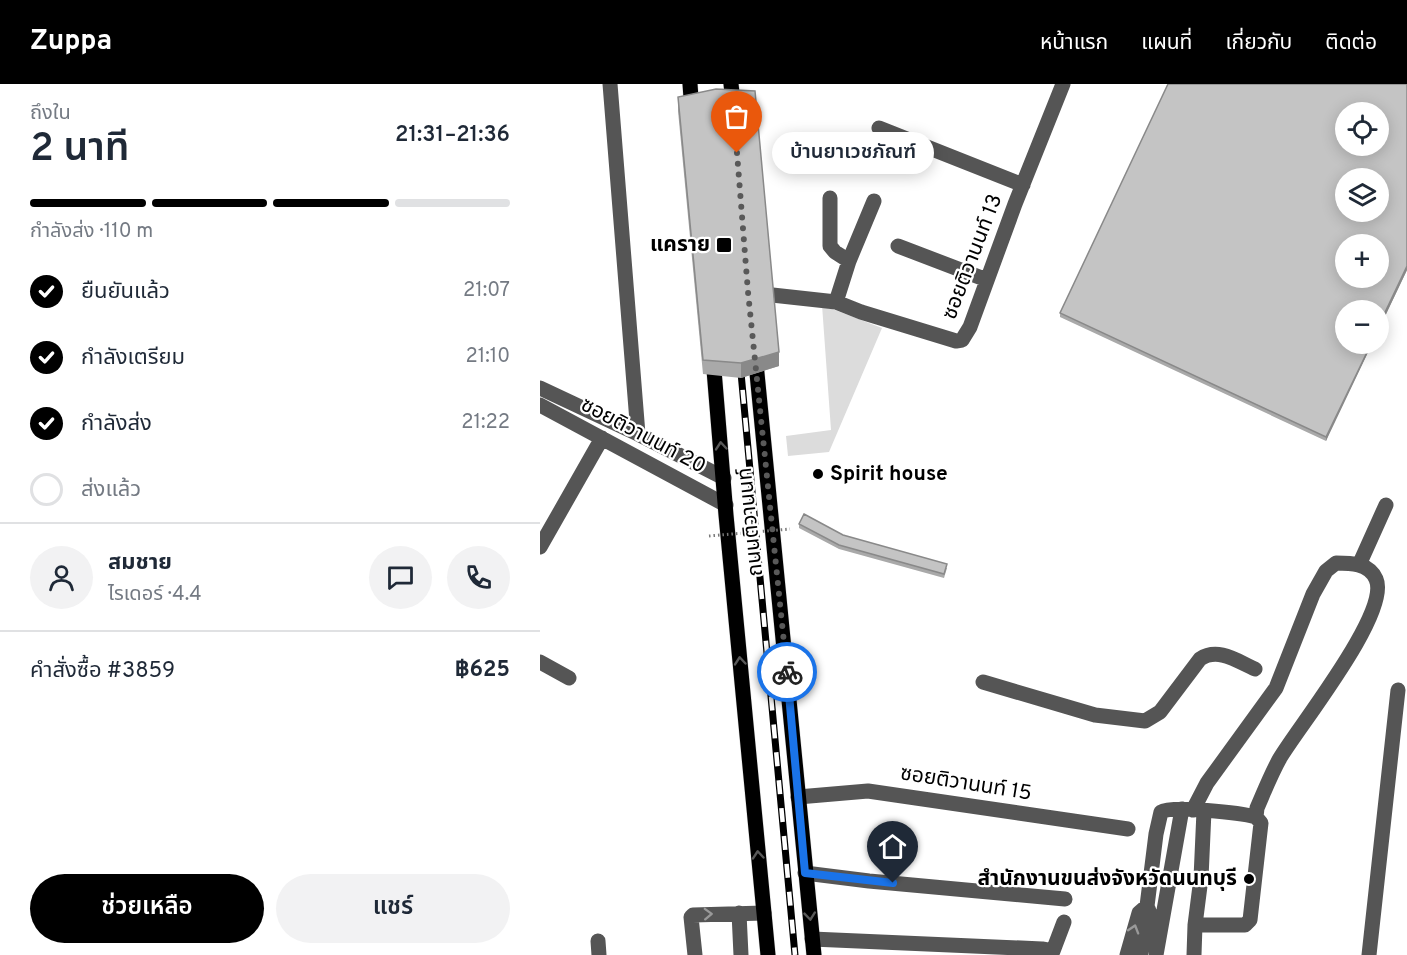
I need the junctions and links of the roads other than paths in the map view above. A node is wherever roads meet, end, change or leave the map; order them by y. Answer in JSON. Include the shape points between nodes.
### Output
{"nodes":[{"id":1,"x":610,"y":84,"type":"edge"},
{"id":2,"x":690,"y":84,"type":"edge"},
{"id":3,"x":731,"y":84,"type":"edge"},
{"id":4,"x":1060,"y":85,"type":"edge"},
{"id":5,"x":879,"y":128,"type":"dead end"},
{"id":6,"x":735,"y":130,"type":"edge"},
{"id":7,"x":694,"y":132,"type":"edge"},
{"id":8,"x":1023,"y":185,"type":"junction"},
{"id":9,"x":830,"y":198,"type":"dead end"},
{"id":10,"x":874,"y":201,"type":"dead end"},
{"id":11,"x":898,"y":246,"type":"dead end"},
{"id":12,"x":849,"y":261,"type":"junction"},
{"id":13,"x":987,"y":280,"type":"junction"},
{"id":14,"x":748,"y":293,"type":"edge"},
{"id":15,"x":836,"y":302,"type":"junction"},
{"id":16,"x":753,"y":339,"type":"edge"},
{"id":17,"x":712,"y":340,"type":"edge"},
{"id":18,"x":540,"y":388,"type":"edge"},
{"id":19,"x":540,"y":405,"type":"edge"},
{"id":20,"x":638,"y":434,"type":"junction"},
{"id":21,"x":602,"y":438,"type":"junction"},
{"id":22,"x":724,"y":478,"type":"junction"},
{"id":23,"x":726,"y":505,"type":"junction"},
{"id":24,"x":1386,"y":505,"type":"dead end"},
{"id":25,"x":540,"y":547,"type":"edge"},
{"id":26,"x":1359,"y":565,"type":"junction"},
{"id":27,"x":540,"y":662,"type":"edge"},
{"id":28,"x":1255,"y":669,"type":"dead end"},
{"id":29,"x":569,"y":678,"type":"dead end"},
{"id":30,"x":983,"y":682,"type":"dead end"},
{"id":31,"x":1398,"y":690,"type":"dead end"},
{"id":32,"x":798,"y":796,"type":"junction"},
{"id":33,"x":1193,"y":810,"type":"junction"},
{"id":34,"x":1256,"y":817,"type":"junction"},
{"id":35,"x":1128,"y":829,"type":"dead end"},
{"id":36,"x":805,"y":873,"type":"junction"},
{"id":37,"x":1065,"y":899,"type":"dead end"},
{"id":38,"x":1147,"y":906,"type":"junction"},
{"id":39,"x":739,"y":913,"type":"junction"},
{"id":40,"x":764,"y":913,"type":"junction"},
{"id":41,"x":1064,"y":922,"type":"dead end"},
{"id":42,"x":1195,"y":925,"type":"junction"},
{"id":43,"x":812,"y":939,"type":"junction"},
{"id":44,"x":934,"y":950,"type":"edge"},
{"id":45,"x":1052,"y":953,"type":"edge"},
{"id":46,"x":695,"y":955,"type":"edge"},
{"id":47,"x":741,"y":955,"type":"edge"},
{"id":48,"x":768,"y":955,"type":"edge"},
{"id":49,"x":814,"y":955,"type":"edge"},
{"id":50,"x":1127,"y":955,"type":"edge"},
{"id":51,"x":1140,"y":955,"type":"edge"},
{"id":52,"x":1156,"y":955,"type":"edge"},
{"id":53,"x":1194,"y":955,"type":"edge"},
{"id":54,"x":1369,"y":955,"type":"edge"}],
"edges":[{"from":1,"to":20,"type":"street"},
{"from":2,"to":7,"type":"main road"},
{"from":3,"to":6,"type":"main road"},
{"from":4,"to":8,"type":"street","name":"ซอยติวานนท์ 13"},
{"from":5,"to":8,"type":"street"},
{"from":8,"to":13,"type":"street","name":"ซอยติวานนท์ 13"},
{"from":9,"to":12,"type":"street","via":[[830,246]]},
{"from":10,"to":12,"type":"street"},
{"from":11,"to":13,"type":"street"},
{"from":12,"to":15,"type":"street"},
{"from":13,"to":15,"type":"street","name":"ซอยติวานนท์ 13","via":[[966,336],[956,341]]},
{"from":14,"to":15,"type":"street","name":"ซอยติวานนท์ 13"},
{"from":16,"to":32,"type":"main road","name":"ถนนติวานนท์"},
{"from":22,"to":17,"type":"main road","name":"ถนนติวานนท์","one_way":true},
{"from":18,"to":20,"type":"street"},
{"from":19,"to":21,"type":"street","name":"ซอยติวานนท์ 20"},
{"from":20,"to":22,"type":"street"},
{"from":21,"to":23,"type":"street","name":"ซอยติวานนท์ 20"},
{"from":21,"to":25,"type":"street"},
{"from":22,"to":23,"type":"main road","name":"ถนนติวานนท์"},
{"from":40,"to":23,"type":"main road","name":"ถนนติวานนท์","one_way":true},
{"from":24,"to":26,"type":"street"},
{"from":26,"to":33,"type":"street","via":[[1336,563],[1326,572],[1313,594],[1276,688],[1207,783]]},
{"from":26,"to":34,"type":"street","via":[[1377,579],[1370,620],[1280,758]]},
{"from":27,"to":29,"type":"street"},
{"from":28,"to":30,"type":"street","via":[[1217,653],[1208,654],[1160,712],[1145,721],[1095,715]]},
{"from":31,"to":54,"type":"street"},
{"from":32,"to":35,"type":"street","name":"ซอยติวานนท์ 15","via":[[868,791]]},
{"from":32,"to":36,"type":"main road","name":"ถนนติวานนท์"},
{"from":33,"to":34,"type":"street"},
{"from":33,"to":38,"type":"street","via":[[1161,812]]},
{"from":33,"to":42,"type":"street","via":[[1201,878]]},
{"from":33,"to":52,"type":"street"},
{"from":34,"to":42,"type":"street","via":[[1261,824],[1250,920],[1245,925]]},
{"from":36,"to":37,"type":"street"},
{"from":36,"to":43,"type":"main road","name":"ถนนติวานนท์","one_way":true},
{"from":50,"to":38,"type":"street","one_way":true,"via":[[1139,913]]},
{"from":38,"to":51,"type":"street","via":[[1152,919]]},
{"from":39,"to":40,"type":"street"},
{"from":46,"to":39,"type":"street","one_way":true,"via":[[692,916]]},
{"from":39,"to":47,"type":"street"},
{"from":40,"to":48,"type":"main road","name":"ถนนติวานนท์"},
{"from":41,"to":45,"type":"street"},
{"from":42,"to":53,"type":"street"},
{"from":43,"to":44,"type":"street"},
{"from":43,"to":49,"type":"main road","name":"ถนนติวานนท์"},
{"from":44,"to":45,"type":"street","via":[[1042,949]]}]}
